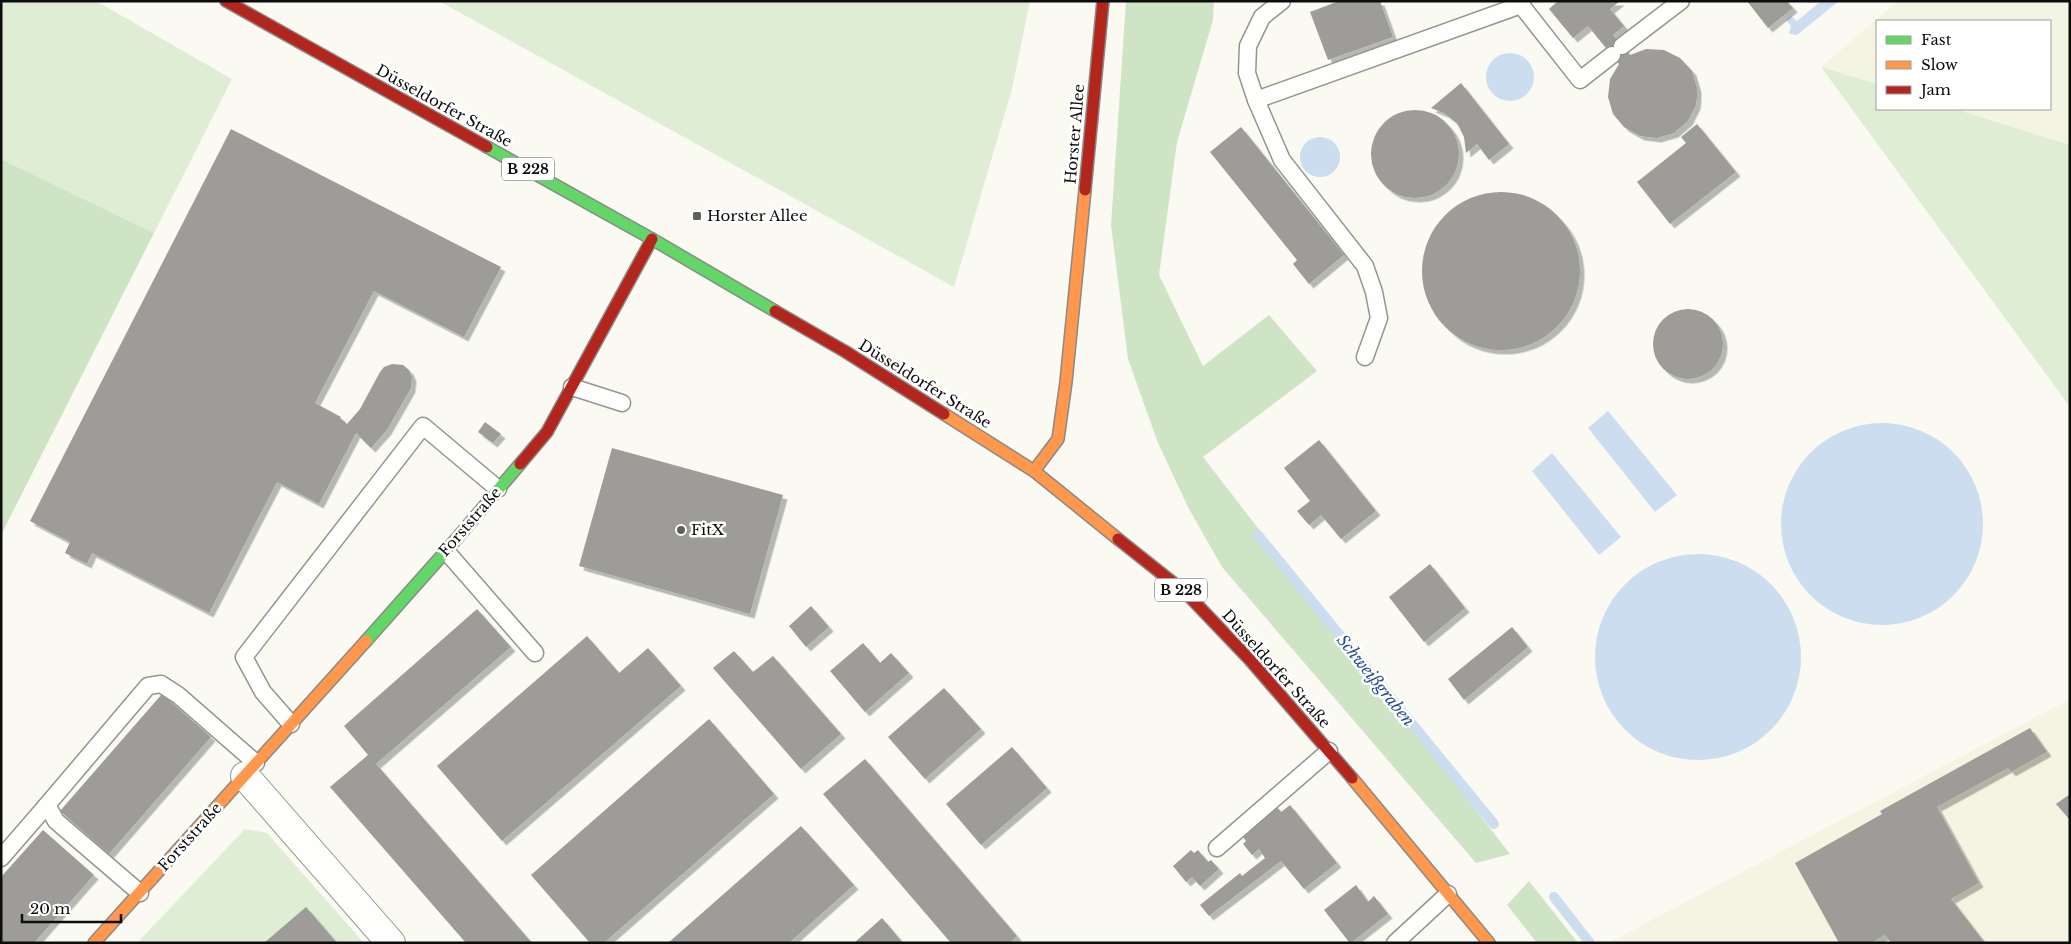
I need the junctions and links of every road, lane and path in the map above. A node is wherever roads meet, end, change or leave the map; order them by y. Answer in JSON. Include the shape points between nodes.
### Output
{"nodes":[{"id":1,"x":226,"y":1,"type":"edge"},
{"id":2,"x":1102,"y":1,"type":"edge"},
{"id":3,"x":1282,"y":1,"type":"edge"},
{"id":4,"x":1681,"y":1,"type":"edge"},
{"id":5,"x":1522,"y":3,"type":"edge"},
{"id":6,"x":1256,"y":100,"type":"junction"},
{"id":7,"x":652,"y":238,"type":"junction"},
{"id":8,"x":1365,"y":357,"type":"dead end"},
{"id":9,"x":572,"y":387,"type":"junction"},
{"id":10,"x":622,"y":403,"type":"dead end"},
{"id":11,"x":1034,"y":471,"type":"junction"},
{"id":12,"x":498,"y":489,"type":"junction"},
{"id":13,"x":446,"y":551,"type":"junction"},
{"id":14,"x":535,"y":653,"type":"dead end"},
{"id":15,"x":291,"y":724,"type":"junction"},
{"id":16,"x":1329,"y":751,"type":"junction"},
{"id":17,"x":250,"y":769,"type":"junction"},
{"id":18,"x":47,"y":805,"type":"junction"},
{"id":19,"x":1217,"y":848,"type":"dead end"},
{"id":20,"x":1,"y":858,"type":"edge"},
{"id":21,"x":140,"y":892,"type":"junction"},
{"id":22,"x":1448,"y":894,"type":"junction"},
{"id":23,"x":94,"y":943,"type":"edge"},
{"id":24,"x":391,"y":943,"type":"edge"},
{"id":25,"x":1395,"y":943,"type":"edge"},
{"id":26,"x":1489,"y":943,"type":"edge"}],
"edges":[{"from":1,"to":7,"type":"main road","name":"Düsseldorfer Straße","number":"B 228"},
{"from":2,"to":11,"type":"main road","name":"Horster Allee","via":[[1058,439]]},
{"from":3,"to":6,"type":"lane","via":[[1262,17],[1248,46],[1247,73]]},
{"from":4,"to":5,"type":"lane","via":[[1580,80]]},
{"from":5,"to":6,"type":"lane"},
{"from":6,"to":8,"type":"lane","via":[[1282,160],[1365,266],[1378,318]]},
{"from":7,"to":9,"type":"main road","name":"Forststraße"},
{"from":7,"to":11,"type":"main road","name":"Düsseldorfer Straße","number":"B 228","via":[[846,352]]},
{"from":9,"to":10,"type":"lane"},
{"from":9,"to":12,"type":"main road","name":"Forststraße","via":[[546,432]]},
{"from":11,"to":16,"type":"main road","name":"Düsseldorfer Straße","number":"B 228","via":[[1186,593]]},
{"from":12,"to":13,"type":"main road","name":"Forststraße"},
{"from":12,"to":15,"type":"lane","via":[[423,426],[244,657],[263,692]]},
{"from":13,"to":14,"type":"lane"},
{"from":13,"to":15,"type":"main road","name":"Forststraße"},
{"from":15,"to":17,"type":"main road","name":"Forststraße"},
{"from":16,"to":19,"type":"lane"},
{"from":16,"to":22,"type":"main road","name":"Düsseldorfer Straße","number":"B 228"},
{"from":17,"to":18,"type":"lane","via":[[178,695],[161,684],[148,686]]},
{"from":17,"to":21,"type":"main road","name":"Forststraße"},
{"from":17,"to":24,"type":"street"},
{"from":18,"to":20,"type":"lane"},
{"from":18,"to":21,"type":"lane","via":[[56,821]]},
{"from":21,"to":23,"type":"main road","name":"Forststraße"},
{"from":22,"to":25,"type":"lane"},
{"from":22,"to":26,"type":"main road","name":"Düsseldorfer Straße","number":"B 228"}]}
